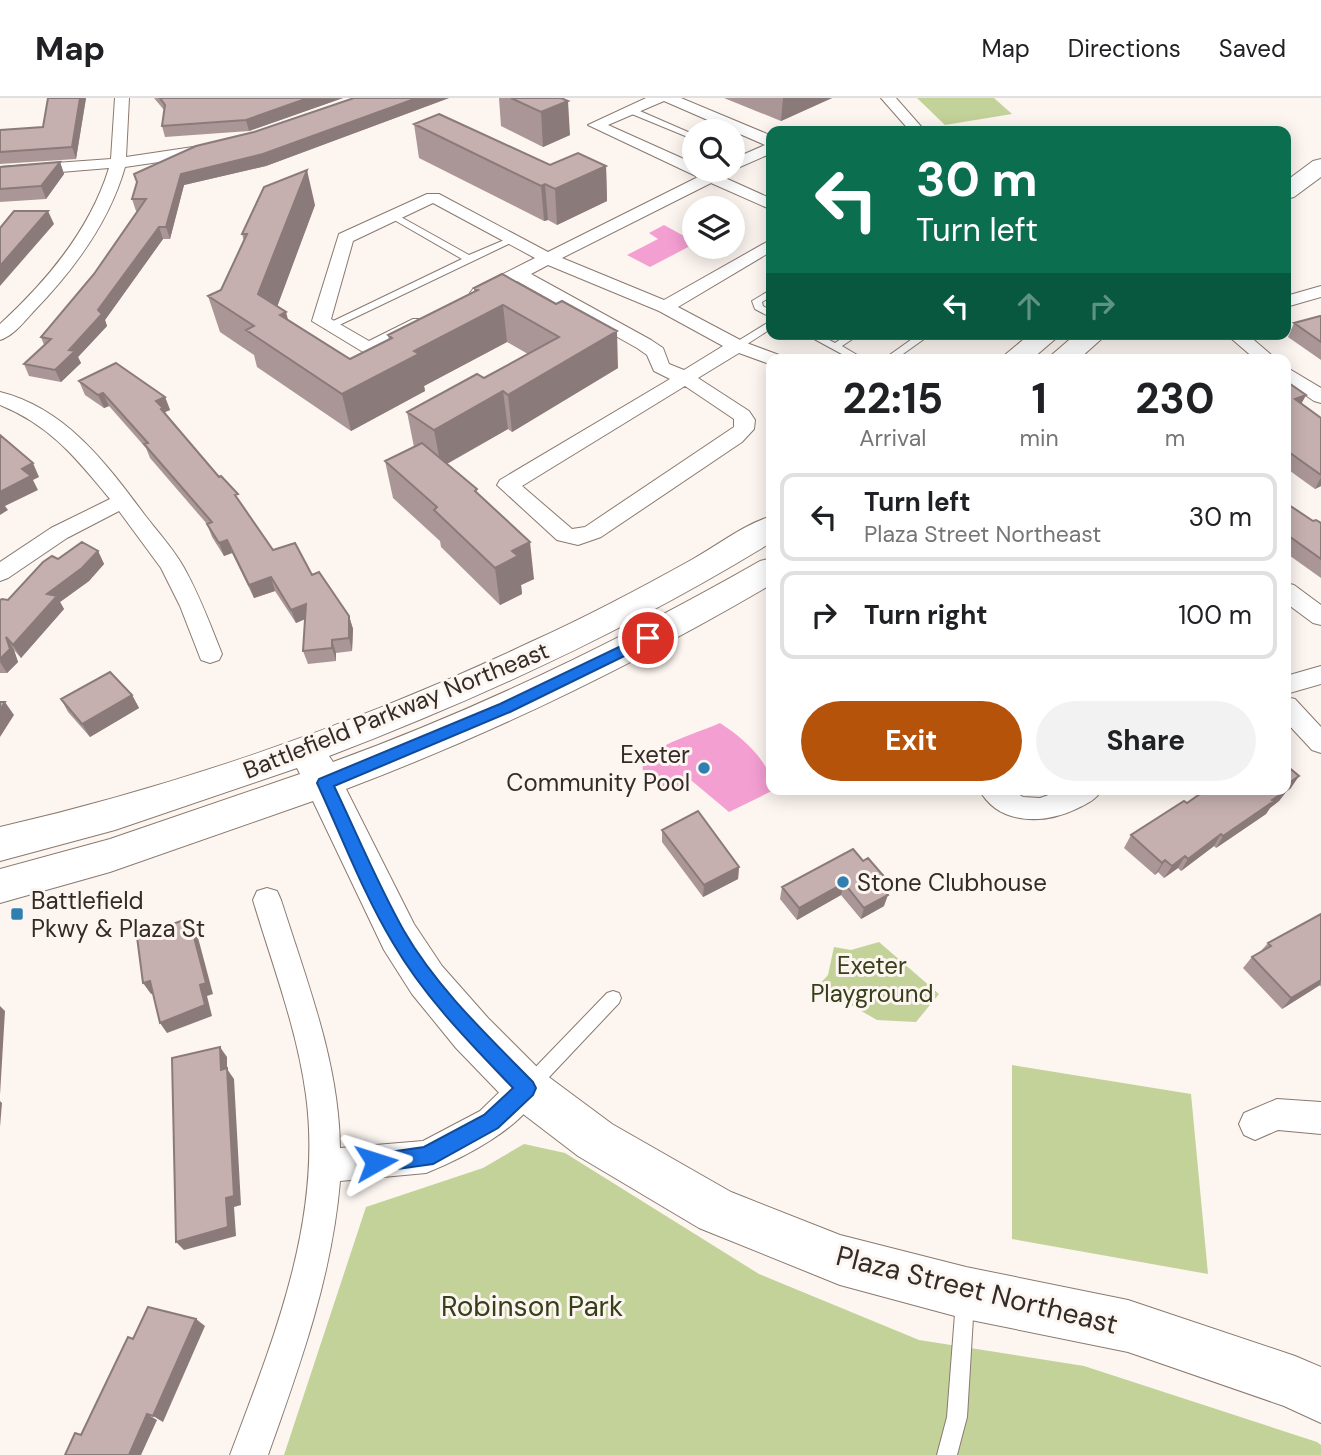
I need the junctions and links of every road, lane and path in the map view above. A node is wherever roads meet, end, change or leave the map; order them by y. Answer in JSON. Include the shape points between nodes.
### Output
{"nodes":[{"id":1,"x":122,"y":98,"type":"edge"},
{"id":2,"x":658,"y":98,"type":"edge"},
{"id":3,"x":669,"y":98,"type":"edge"},
{"id":4,"x":888,"y":98,"type":"edge"},
{"id":5,"x":630,"y":110,"type":"junction"},
{"id":6,"x":913,"y":126,"type":"edge"},
{"id":7,"x":682,"y":132,"type":"edge"},
{"id":8,"x":766,"y":142,"type":"edge"},
{"id":9,"x":229,"y":145,"type":"edge"},
{"id":10,"x":766,"y":148,"type":"edge"},
{"id":11,"x":745,"y":157,"type":"edge"},
{"id":12,"x":682,"y":160,"type":"edge"},
{"id":13,"x":117,"y":163,"type":"junction"},
{"id":14,"x":1321,"y":166,"type":"edge"},
{"id":15,"x":0,"y":172,"type":"edge"},
{"id":16,"x":702,"y":182,"type":"edge"},
{"id":17,"x":732,"y":182,"type":"edge"},
{"id":18,"x":1291,"y":187,"type":"edge"},
{"id":19,"x":766,"y":202,"type":"edge"},
{"id":20,"x":392,"y":215,"type":"junction"},
{"id":21,"x":512,"y":240,"type":"junction"},
{"id":22,"x":766,"y":248,"type":"edge"},
{"id":23,"x":469,"y":259,"type":"junction"},
{"id":24,"x":549,"y":259,"type":"junction"},
{"id":25,"x":518,"y":274,"type":"junction"},
{"id":26,"x":1321,"y":291,"type":"edge"},
{"id":27,"x":766,"y":296,"type":"edge"},
{"id":28,"x":468,"y":299,"type":"edge"},
{"id":29,"x":1291,"y":300,"type":"edge"},
{"id":30,"x":665,"y":307,"type":"junction"},
{"id":31,"x":766,"y":312,"type":"edge"},
{"id":32,"x":430,"y":318,"type":"edge"},
{"id":33,"x":328,"y":327,"type":"junction"},
{"id":34,"x":766,"y":327,"type":"edge"},
{"id":35,"x":0,"y":334,"type":"edge"},
{"id":36,"x":823,"y":340,"type":"edge"},
{"id":37,"x":846,"y":340,"type":"edge"},
{"id":38,"x":917,"y":340,"type":"edge"},
{"id":39,"x":1040,"y":340,"type":"edge"},
{"id":40,"x":1086,"y":340,"type":"edge"},
{"id":41,"x":1240,"y":340,"type":"edge"},
{"id":42,"x":737,"y":346,"type":"junction"},
{"id":43,"x":836,"y":346,"type":"junction"},
{"id":44,"x":850,"y":354,"type":"edge"},
{"id":45,"x":896,"y":354,"type":"edge"},
{"id":46,"x":1021,"y":354,"type":"edge"},
{"id":47,"x":1068,"y":354,"type":"edge"},
{"id":48,"x":1253,"y":354,"type":"edge"},
{"id":49,"x":766,"y":357,"type":"edge"},
{"id":50,"x":766,"y":373,"type":"edge"},
{"id":51,"x":1291,"y":376,"type":"edge"},
{"id":52,"x":685,"y":378,"type":"junction"},
{"id":53,"x":1321,"y":397,"type":"edge"},
{"id":54,"x":0,"y":398,"type":"edge"},
{"id":55,"x":123,"y":501,"type":"junction"},
{"id":56,"x":766,"y":531,"type":"edge"},
{"id":57,"x":766,"y":572,"type":"edge"},
{"id":58,"x":0,"y":573,"type":"edge"},
{"id":59,"x":1291,"y":595,"type":"edge"},
{"id":60,"x":1321,"y":617,"type":"edge"},
{"id":61,"x":210,"y":654,"type":"dead end"},
{"id":62,"x":1321,"y":675,"type":"edge"},
{"id":63,"x":1291,"y":684,"type":"edge"},
{"id":64,"x":1291,"y":711,"type":"edge"},
{"id":65,"x":1321,"y":743,"type":"edge"},
{"id":66,"x":316,"y":766,"type":"junction"},
{"id":67,"x":998,"y":795,"type":"edge"},
{"id":68,"x":1079,"y":795,"type":"edge"},
{"id":69,"x":0,"y":844,"type":"edge"},
{"id":70,"x":0,"y":886,"type":"edge"},
{"id":71,"x":267,"y":900,"type":"dead end"},
{"id":72,"x":613,"y":998,"type":"dead end"},
{"id":73,"x":526,"y":1088,"type":"junction"},
{"id":74,"x":1321,"y":1118,"type":"edge"},
{"id":75,"x":1255,"y":1124,"type":"dead end"},
{"id":76,"x":326,"y":1167,"type":"junction"},
{"id":77,"x":966,"y":1293,"type":"junction"},
{"id":78,"x":1321,"y":1396,"type":"edge"},
{"id":79,"x":249,"y":1455,"type":"edge"},
{"id":80,"x":947,"y":1455,"type":"edge"}],
"edges":[{"from":1,"to":13,"type":"street"},
{"from":2,"to":5,"type":"street"},
{"from":3,"to":8,"type":"street"},
{"from":4,"to":6,"type":"street"},
{"from":5,"to":7,"type":"lane"},
{"from":5,"to":12,"type":"street","via":[[596,125]]},
{"from":9,"to":13,"type":"street"},
{"from":10,"to":11,"type":"street"},
{"from":13,"to":15,"type":"street"},
{"from":13,"to":35,"type":"street","via":[[104,201],[76,247]]},
{"from":14,"to":18,"type":"main road"},
{"from":16,"to":24,"type":"street"},
{"from":17,"to":19,"type":"street"},
{"from":20,"to":21,"type":"street","via":[[433,197]]},
{"from":20,"to":23,"type":"lane"},
{"from":20,"to":33,"type":"street","via":[[345,238],[321,321]]},
{"from":21,"to":23,"type":"lane"},
{"from":21,"to":24,"type":"street"},
{"from":22,"to":30,"type":"street"},
{"from":23,"to":33,"type":"lane"},
{"from":24,"to":25,"type":"street"},
{"from":24,"to":30,"type":"street"},
{"from":25,"to":28,"type":"street"},
{"from":25,"to":52,"type":"street","via":[[644,344],[656,352],[661,367]]},
{"from":26,"to":29,"type":"street"},
{"from":27,"to":31,"type":"lane","via":[[757,301]]},
{"from":30,"to":42,"type":"street"},
{"from":32,"to":33,"type":"street","via":[[368,349]]},
{"from":34,"to":42,"type":"lane"},
{"from":36,"to":43,"type":"lane"},
{"from":37,"to":43,"type":"lane"},
{"from":38,"to":45,"type":"lane"},
{"from":39,"to":46,"type":"main road"},
{"from":40,"to":47,"type":"main road"},
{"from":41,"to":48,"type":"street"},
{"from":42,"to":49,"type":"street"},
{"from":42,"to":50,"type":"street"},
{"from":42,"to":52,"type":"street"},
{"from":43,"to":44,"type":"lane"},
{"from":51,"to":53,"type":"street"},
{"from":52,"to":52,"type":"street","via":[[520,478],[508,485],[565,535],[578,538],[593,532],[744,429],[741,415]]},
{"from":54,"to":55,"type":"street","via":[[35,412],[72,440]]},
{"from":55,"to":58,"type":"street","via":[[77,521]]},
{"from":55,"to":61,"type":"street","via":[[171,565]]},
{"from":56,"to":66,"type":"main road","name":"Battlefield Parkway Northeast","via":[[679,583],[555,646],[422,704]]},
{"from":57,"to":66,"type":"main road","name":"Battlefield Parkway Northeast","via":[[579,673],[431,741]]},
{"from":59,"to":60,"type":"street"},
{"from":62,"to":63,"type":"street"},
{"from":64,"to":65,"type":"street"},
{"from":66,"to":69,"type":"main road","name":"Battlefield Parkway Northeast","via":[[236,775]]},
{"from":66,"to":70,"type":"main road","name":"Battlefield Parkway Northeast","via":[[141,845]]},
{"from":66,"to":73,"type":"main road","name":"Plaza Street Northeast","via":[[398,937],[472,1032]]},
{"from":67,"to":68,"type":"street","via":[[1018,807],[1040,810],[1062,806]]},
{"from":71,"to":76,"type":"street","via":[[322,1092]]},
{"from":72,"to":73,"type":"lane"},
{"from":73,"to":76,"type":"street","via":[[491,1122],[426,1157]]},
{"from":73,"to":77,"type":"main road","name":"Plaza Street Northeast","via":[[595,1140],[716,1211],[840,1260]]},
{"from":74,"to":75,"type":"street","via":[[1277,1114]]},
{"from":76,"to":79,"type":"street","via":[[315,1256],[299,1317]]},
{"from":77,"to":78,"type":"main road","name":"Plaza Street Northeast","via":[[1128,1326]]},
{"from":77,"to":80,"type":"lane","via":[[957,1417]]}]}
